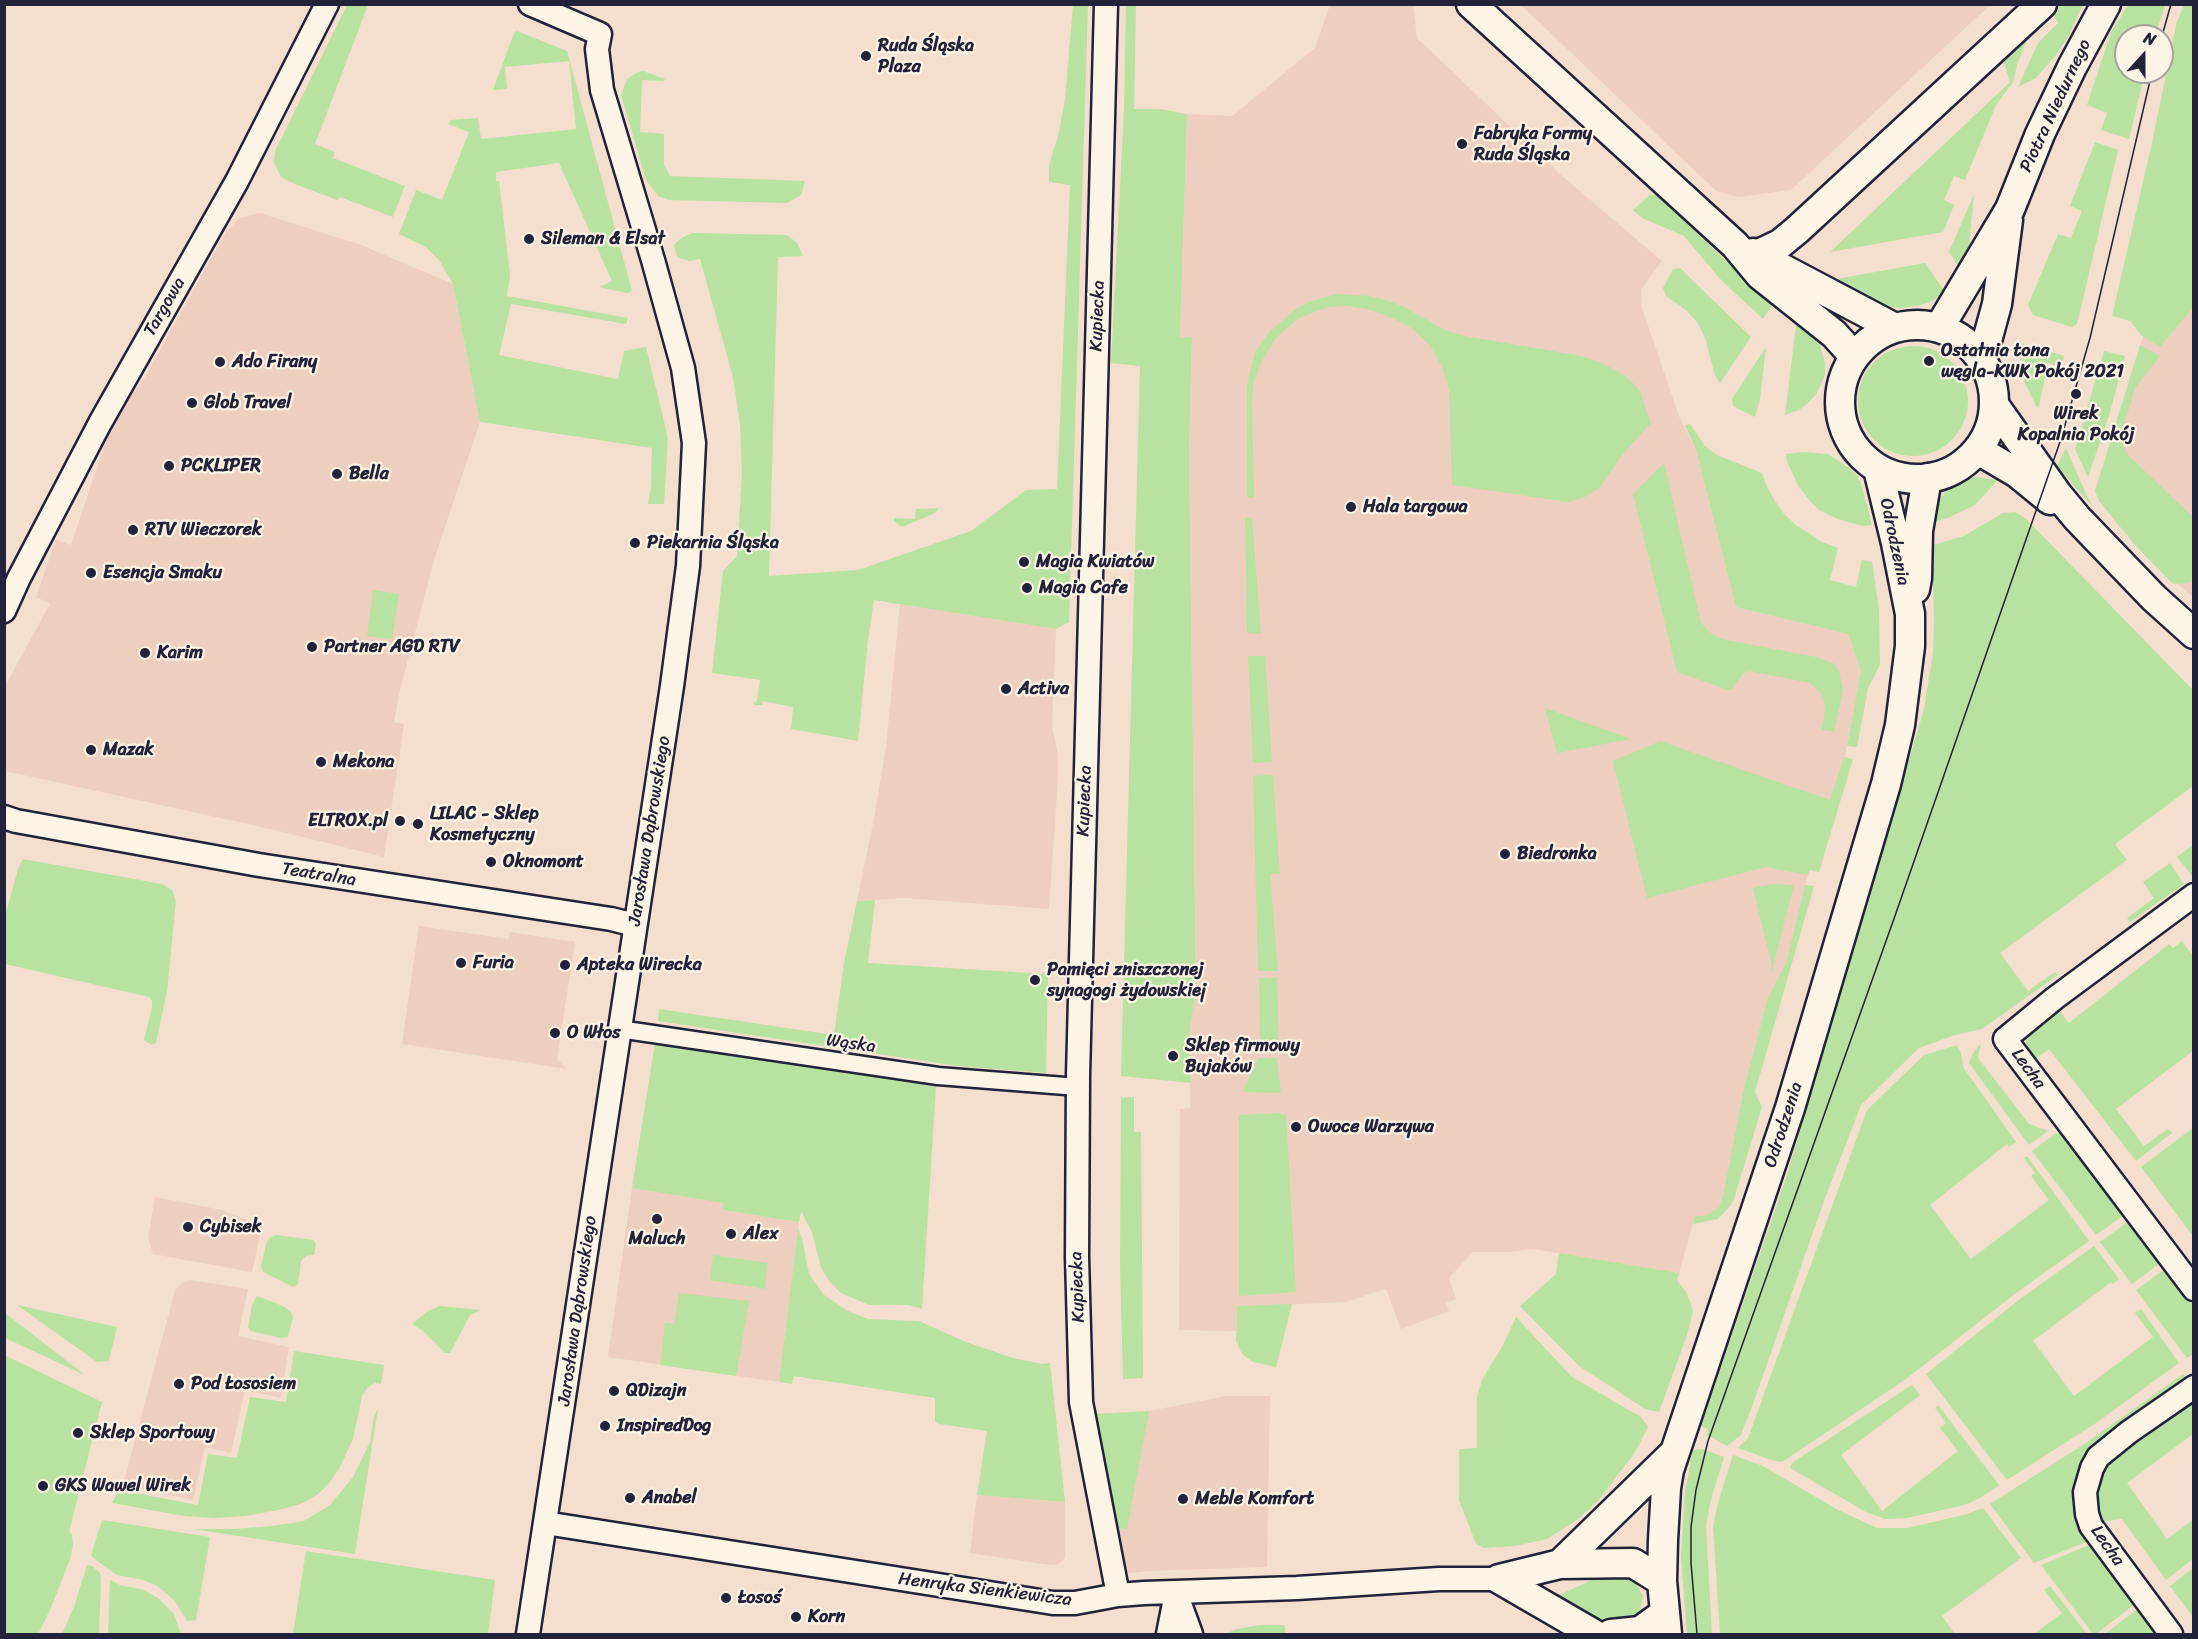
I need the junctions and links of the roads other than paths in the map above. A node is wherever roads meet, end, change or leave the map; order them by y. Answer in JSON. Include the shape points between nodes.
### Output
{"nodes":[{"id":1,"x":327,"y":4,"type":"edge"},
{"id":2,"x":530,"y":4,"type":"edge"},
{"id":3,"x":1106,"y":4,"type":"edge"},
{"id":4,"x":1471,"y":4,"type":"edge"},
{"id":5,"x":2042,"y":4,"type":"edge"},
{"id":6,"x":2106,"y":4,"type":"edge"},
{"id":7,"x":2010,"y":209,"type":"junction"},
{"id":8,"x":1746,"y":250,"type":"junction"},
{"id":9,"x":1893,"y":327,"type":"junction"},
{"id":10,"x":1939,"y":328,"type":"junction"},
{"id":11,"x":1854,"y":356,"type":"junction"},
{"id":12,"x":1982,"y":359,"type":"junction"},
{"id":13,"x":1995,"y":406,"type":"junction"},
{"id":14,"x":1978,"y":450,"type":"junction"},
{"id":15,"x":1878,"y":469,"type":"junction"},
{"id":16,"x":1927,"y":478,"type":"junction"},
{"id":17,"x":2077,"y":518,"type":"junction"},
{"id":18,"x":4,"y":611,"type":"edge"},
{"id":19,"x":1910,"y":614,"type":"junction"},
{"id":20,"x":2193,"y":633,"type":"edge"},
{"id":21,"x":4,"y":817,"type":"edge"},
{"id":22,"x":2193,"y":895,"type":"edge"},
{"id":23,"x":635,"y":925,"type":"junction"},
{"id":24,"x":620,"y":1029,"type":"junction"},
{"id":25,"x":1077,"y":1087,"type":"junction"},
{"id":26,"x":2193,"y":1289,"type":"edge"},
{"id":27,"x":2193,"y":1387,"type":"edge"},
{"id":28,"x":1674,"y":1453,"type":"junction"},
{"id":29,"x":545,"y":1523,"type":"junction"},
{"id":30,"x":1560,"y":1564,"type":"junction"},
{"id":31,"x":1499,"y":1579,"type":"junction"},
{"id":32,"x":1662,"y":1581,"type":"junction"},
{"id":33,"x":1176,"y":1593,"type":"junction"},
{"id":34,"x":1118,"y":1595,"type":"junction"},
{"id":35,"x":1666,"y":1624,"type":"edge"},
{"id":36,"x":528,"y":1635,"type":"edge"},
{"id":37,"x":1168,"y":1635,"type":"edge"},
{"id":38,"x":1191,"y":1635,"type":"edge"},
{"id":39,"x":1594,"y":1635,"type":"edge"},
{"id":40,"x":1611,"y":1635,"type":"edge"},
{"id":41,"x":2171,"y":1635,"type":"edge"}],
"edges":[{"from":1,"to":18,"type":"street","name":"Targowa","via":[[237,181],[100,423]]},
{"from":2,"to":23,"type":"street","name":"Jarosława Dąbrowskiego","via":[[600,33],[602,90],[683,368],[694,443],[688,566]]},
{"from":3,"to":25,"type":"street","name":"Kupiecka"},
{"from":4,"to":8,"type":"street"},
{"from":5,"to":8,"type":"street","via":[[1797,230],[1780,244]]},
{"from":6,"to":7,"type":"street","name":"Piotra Niedurnego","via":[[2040,134]]},
{"from":7,"to":10,"type":"street","name":"Piotra Niedurnego"},
{"from":7,"to":12,"type":"street","name":"Piotra Niedurnego","via":[[1997,304]]},
{"from":8,"to":9,"type":"street"},
{"from":8,"to":11,"type":"street","via":[[1760,275],[1834,334]]},
{"from":9,"to":10,"type":"street","via":[[1910,324]]},
{"from":9,"to":11,"type":"street","via":[[1878,334]]},
{"from":10,"to":12,"type":"street","via":[[1961,338]]},
{"from":11,"to":15,"type":"street","via":[[1838,400],[1842,422],[1859,454]]},
{"from":12,"to":13,"type":"street","via":[[1992,382]]},
{"from":13,"to":14,"type":"street"},
{"from":13,"to":17,"type":"street"},
{"from":14,"to":16,"type":"street","via":[[1961,466]]},
{"from":14,"to":17,"type":"street","via":[[2017,473],[2041,495]]},
{"from":15,"to":16,"type":"street","via":[[1908,479]]},
{"from":15,"to":19,"type":"street","name":"Odrodzenia"},
{"from":16,"to":19,"type":"street","name":"Odrodzenia"},
{"from":17,"to":20,"type":"street"},
{"from":19,"to":28,"type":"street","name":"Odrodzenia","via":[[1907,678],[1886,784],[1790,1108]]},
{"from":21,"to":23,"type":"street","name":"Teatralna","via":[[249,864]]},
{"from":22,"to":26,"type":"street","name":"Lecha","via":[[2005,1039]]},
{"from":23,"to":24,"type":"street","name":"Jarosława Dąbrowskiego"},
{"from":24,"to":25,"type":"street","name":"Wąska","via":[[938,1076]]},
{"from":24,"to":29,"type":"street","name":"Jarosława Dąbrowskiego"},
{"from":25,"to":34,"type":"street","name":"Kupiecka","via":[[1081,1402]]},
{"from":27,"to":41,"type":"street","name":"Lecha","via":[[2098,1457],[2085,1492],[2091,1526]]},
{"from":28,"to":30,"type":"street"},
{"from":28,"to":32,"type":"street","name":"Odrodzenia","via":[[1666,1488]]},
{"from":29,"to":34,"type":"street","name":"Henryka Sienkiewicza","via":[[1053,1603]]},
{"from":29,"to":36,"type":"street","name":"Jarosława Dąbrowskiego"},
{"from":30,"to":31,"type":"street"},
{"from":30,"to":32,"type":"street","via":[[1633,1563]]},
{"from":31,"to":33,"type":"street","name":"Henryka Sienkiewicza"},
{"from":31,"to":39,"type":"street"},
{"from":32,"to":35,"type":"street","name":"Odrodzenia"},
{"from":33,"to":34,"type":"street","name":"Henryka Sienkiewicza"},
{"from":33,"to":37,"type":"street"},
{"from":33,"to":38,"type":"street"},
{"from":35,"to":40,"type":"street"}]}
